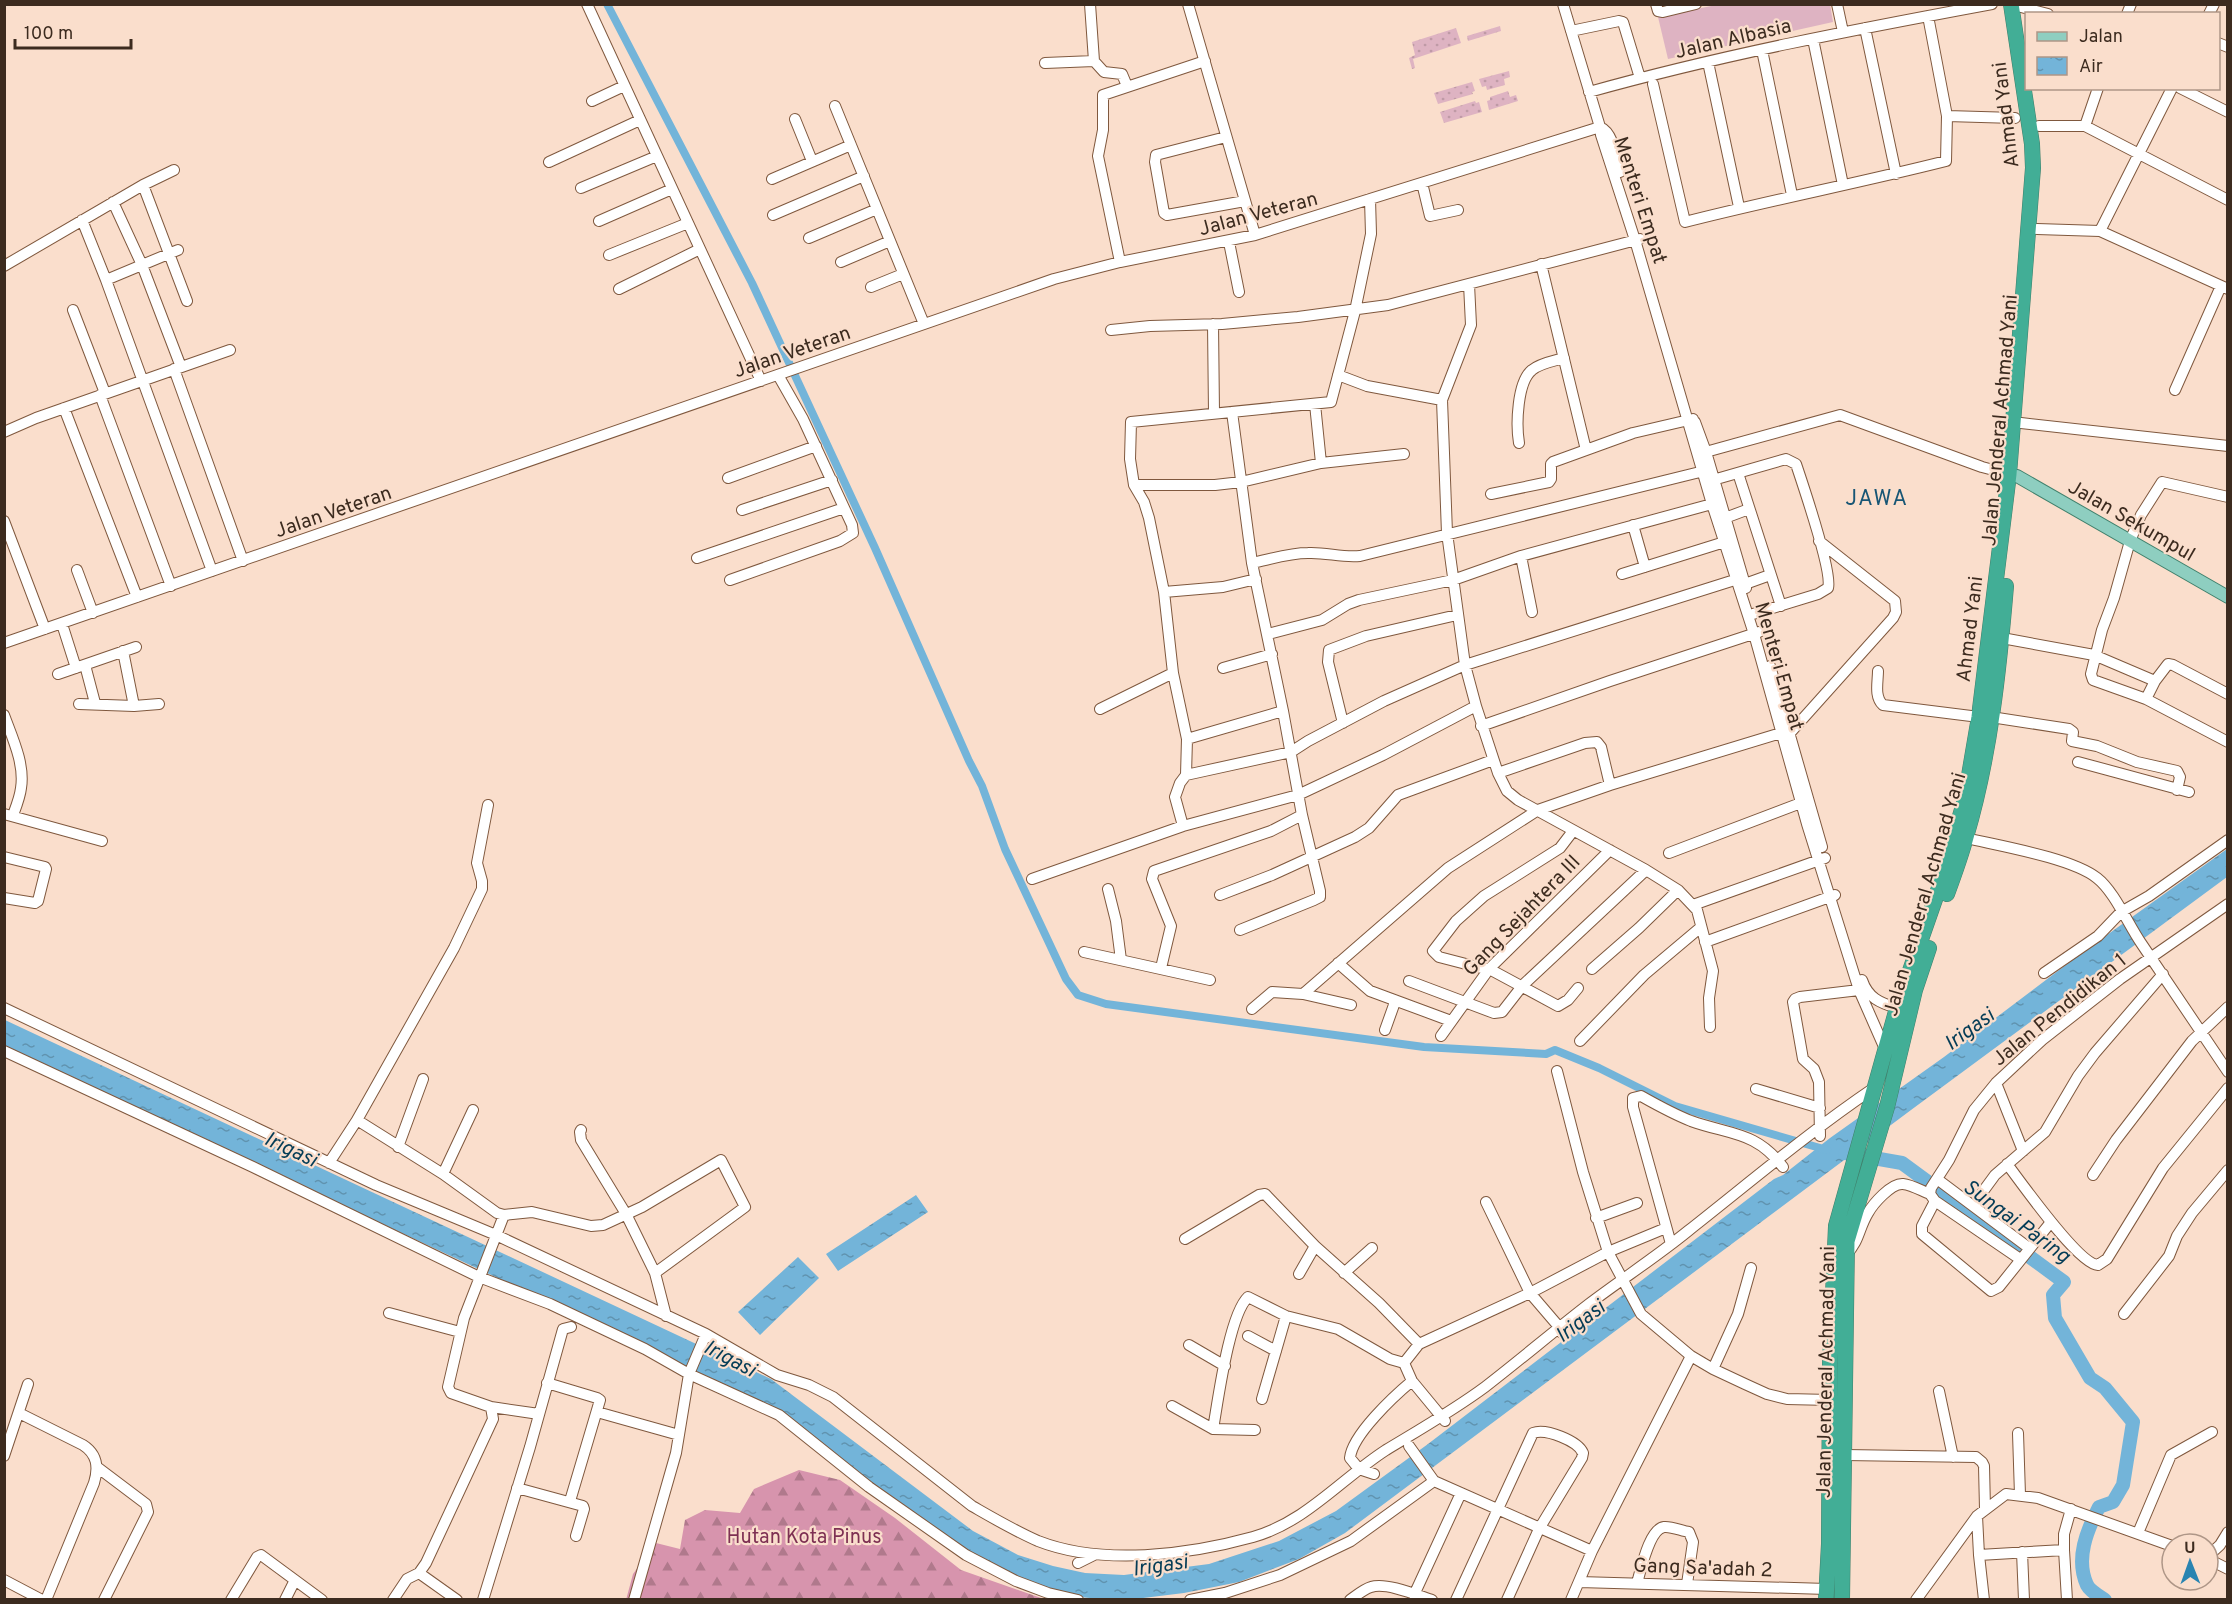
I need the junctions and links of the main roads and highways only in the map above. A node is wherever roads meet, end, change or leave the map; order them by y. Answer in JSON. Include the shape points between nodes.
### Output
{"nodes":[{"id":1,"x":2018,"y":5,"type":"edge"},
{"id":2,"x":2025,"y":41,"type":"edge"},
{"id":3,"x":2025,"y":72,"type":"edge"},
{"id":4,"x":2027,"y":90,"type":"edge"},
{"id":5,"x":2028,"y":90,"type":"edge"},
{"id":6,"x":2013,"y":475,"type":"junction"},
{"id":7,"x":2228,"y":597,"type":"edge"},
{"id":8,"x":1985,"y":717,"type":"junction"},
{"id":9,"x":1935,"y":913,"type":"junction"},
{"id":10,"x":1928,"y":933,"type":"junction"},
{"id":11,"x":1871,"y":1095,"type":"joint"},
{"id":12,"x":1836,"y":1544,"type":"junction"},
{"id":13,"x":1835,"y":1573,"type":"junction"},
{"id":14,"x":1826,"y":1594,"type":"edge"},
{"id":15,"x":1842,"y":1599,"type":"edge"}],
"edges":[{"from":1,"to":2,"type":"highway"},
{"from":1,"to":3,"type":"highway","name":"Ahmad Yani"},
{"from":4,"to":6,"type":"highway","name":"Ahmad Yani","via":[[2033,168]]},
{"from":5,"to":6,"type":"highway","name":"Jalan Jenderal Achmad Yani","via":[[2039,126],[2041,188]]},
{"from":6,"to":7,"type":"main road","name":"Jalan Sekumpul"},
{"from":6,"to":8,"type":"highway","name":"Ahmad Yani"},
{"from":6,"to":8,"type":"highway","name":"Jalan Jenderal Achmad Yani","via":[[2002,638]]},
{"from":8,"to":9,"type":"highway","name":"Ahmad Yani"},
{"from":8,"to":9,"type":"highway","name":"Jalan Jenderal Achmad Yani","via":[[1979,787],[1966,838]]},
{"from":9,"to":10,"type":"highway","name":"Ahmad Yani"},
{"from":10,"to":11,"type":"highway","name":"Ahmad Yani","via":[[1897,1008]]},
{"from":10,"to":12,"type":"highway","name":"Jalan Jenderal Achmad Yani","via":[[1887,1107],[1845,1255],[1845,1455]]},
{"from":11,"to":12,"type":"highway","name":"Jalan Jenderal Achmad Yani","via":[[1834,1240],[1830,1400]]},
{"from":12,"to":13,"type":"highway","name":"Jalan Jenderal Achmad Yani"},
{"from":13,"to":14,"type":"highway","name":"Jalan Jenderal Achmad Yani"},
{"from":13,"to":15,"type":"highway","name":"Jalan Jenderal Achmad Yani"}]}
